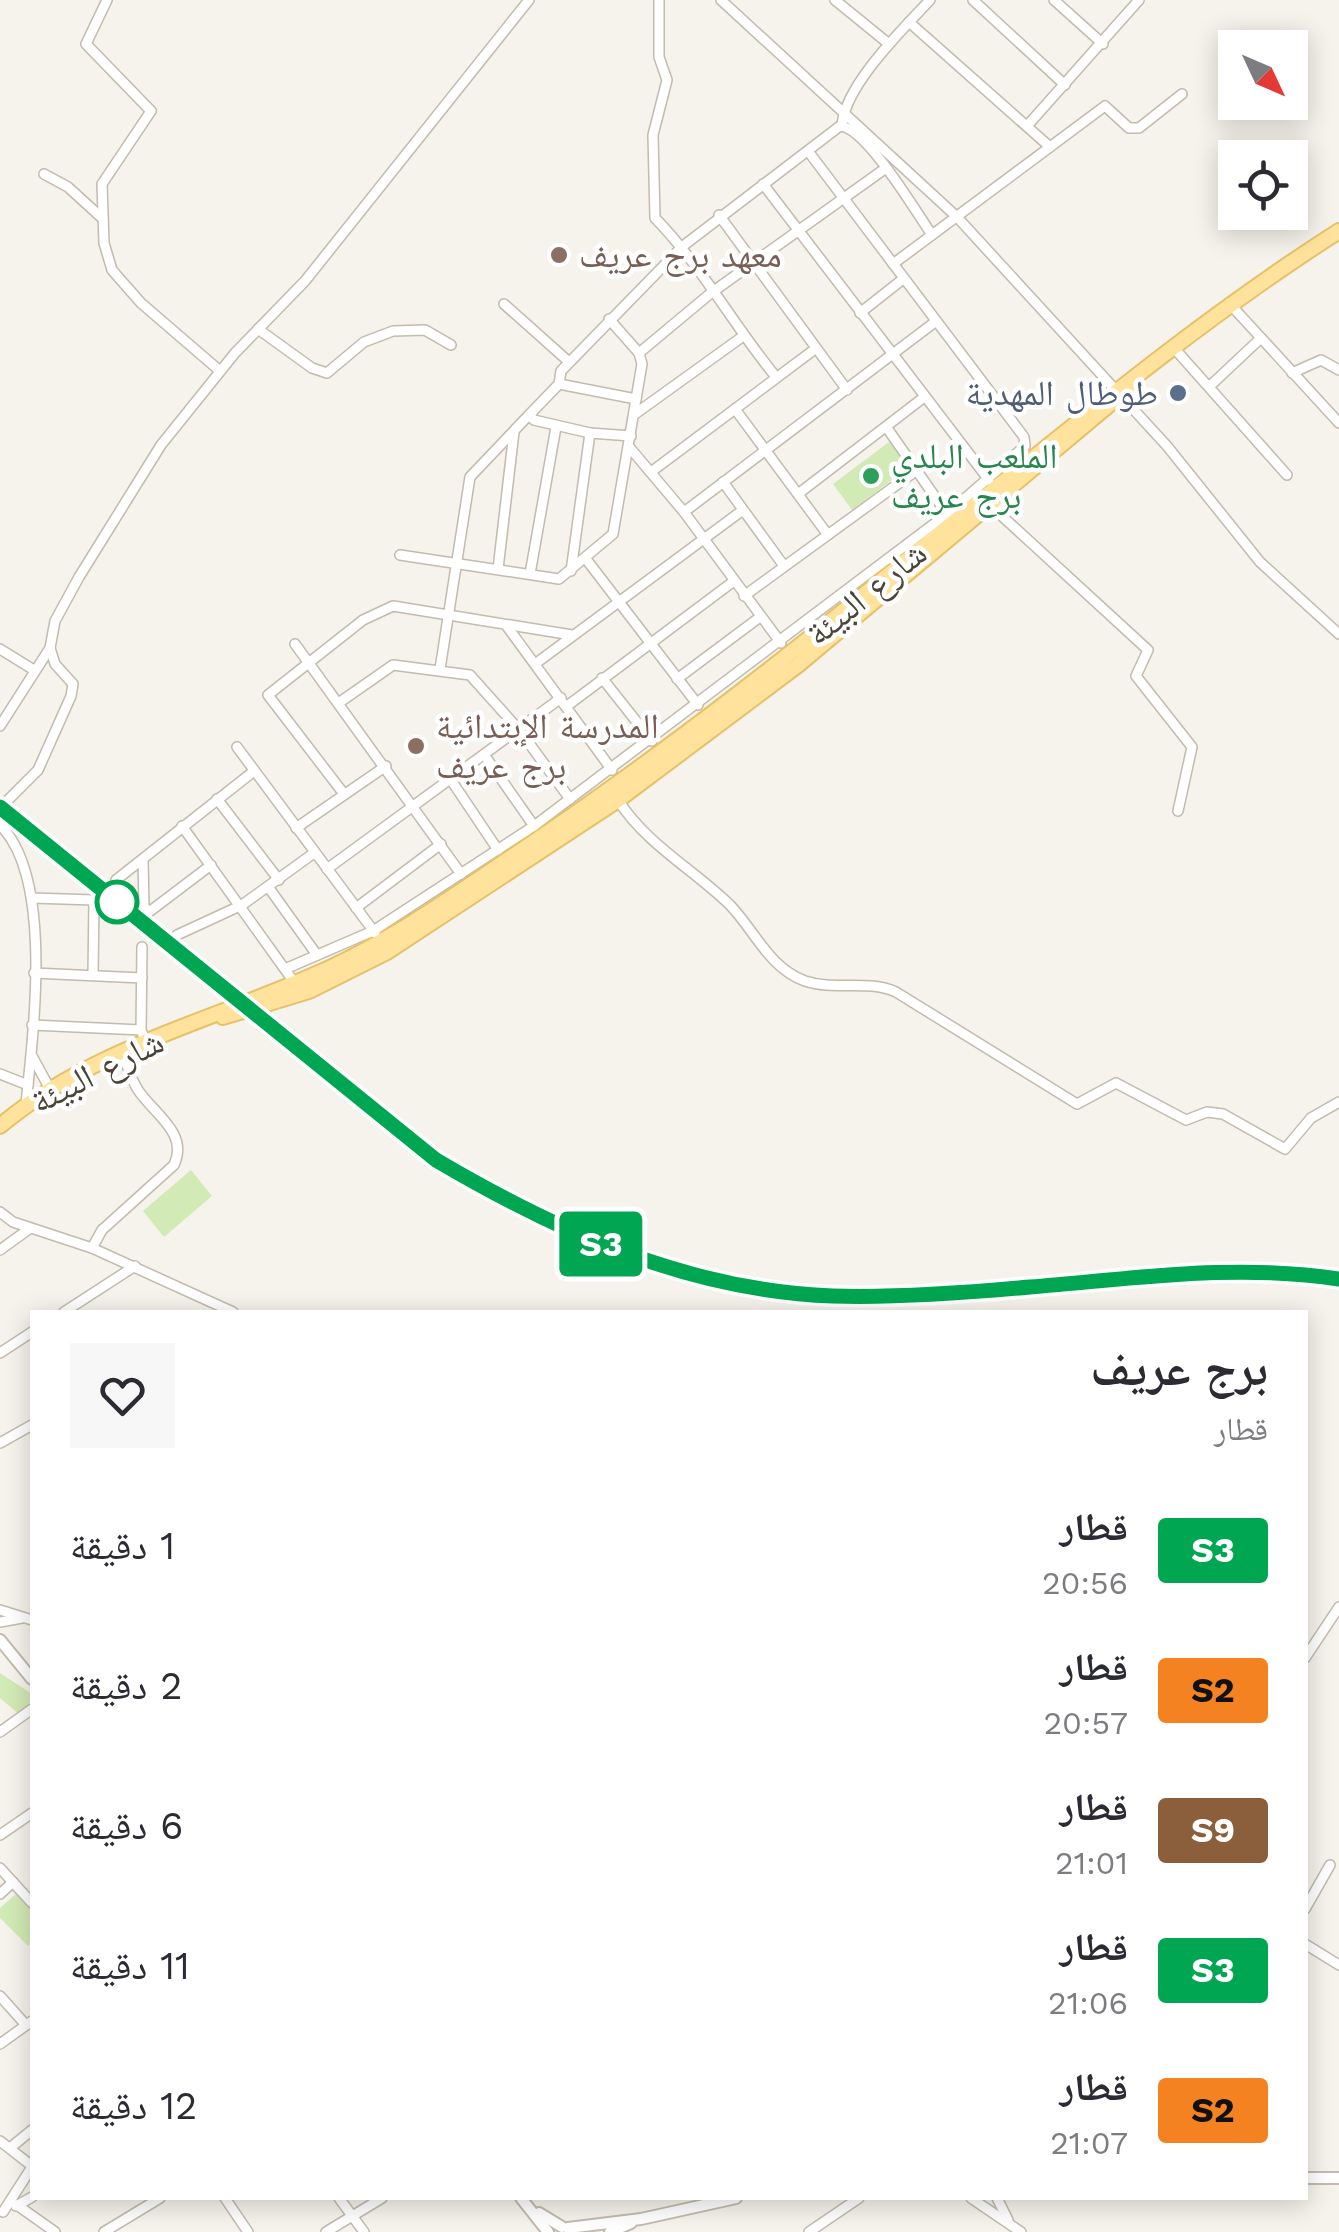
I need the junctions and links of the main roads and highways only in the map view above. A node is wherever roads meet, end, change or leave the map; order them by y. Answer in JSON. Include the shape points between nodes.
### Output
{"nodes":[{"id":1,"x":1339,"y":231,"type":"edge"},
{"id":2,"x":794,"y":660,"type":"junction"},
{"id":3,"x":380,"y":941,"type":"junction"},
{"id":4,"x":198,"y":1023,"type":"junction"},
{"id":5,"x":0,"y":1126,"type":"edge"}],
"edges":[{"from":1,"to":2,"type":"main road","name":"شارع البيئة","via":[[1229,303],[992,489]]},
{"from":2,"to":3,"type":"main road","name":"شارع البيئة"},
{"from":2,"to":3,"type":"main road","name":"شارع البيئة","via":[[618,800]]},
{"from":3,"to":4,"type":"main road","name":"شارع البيئة"},
{"from":3,"to":4,"type":"main road","name":"شارع البيئة","via":[[309,991]]},
{"from":4,"to":5,"type":"main road","name":"شارع البيئة","via":[[144,1036],[50,1088]]}]}
